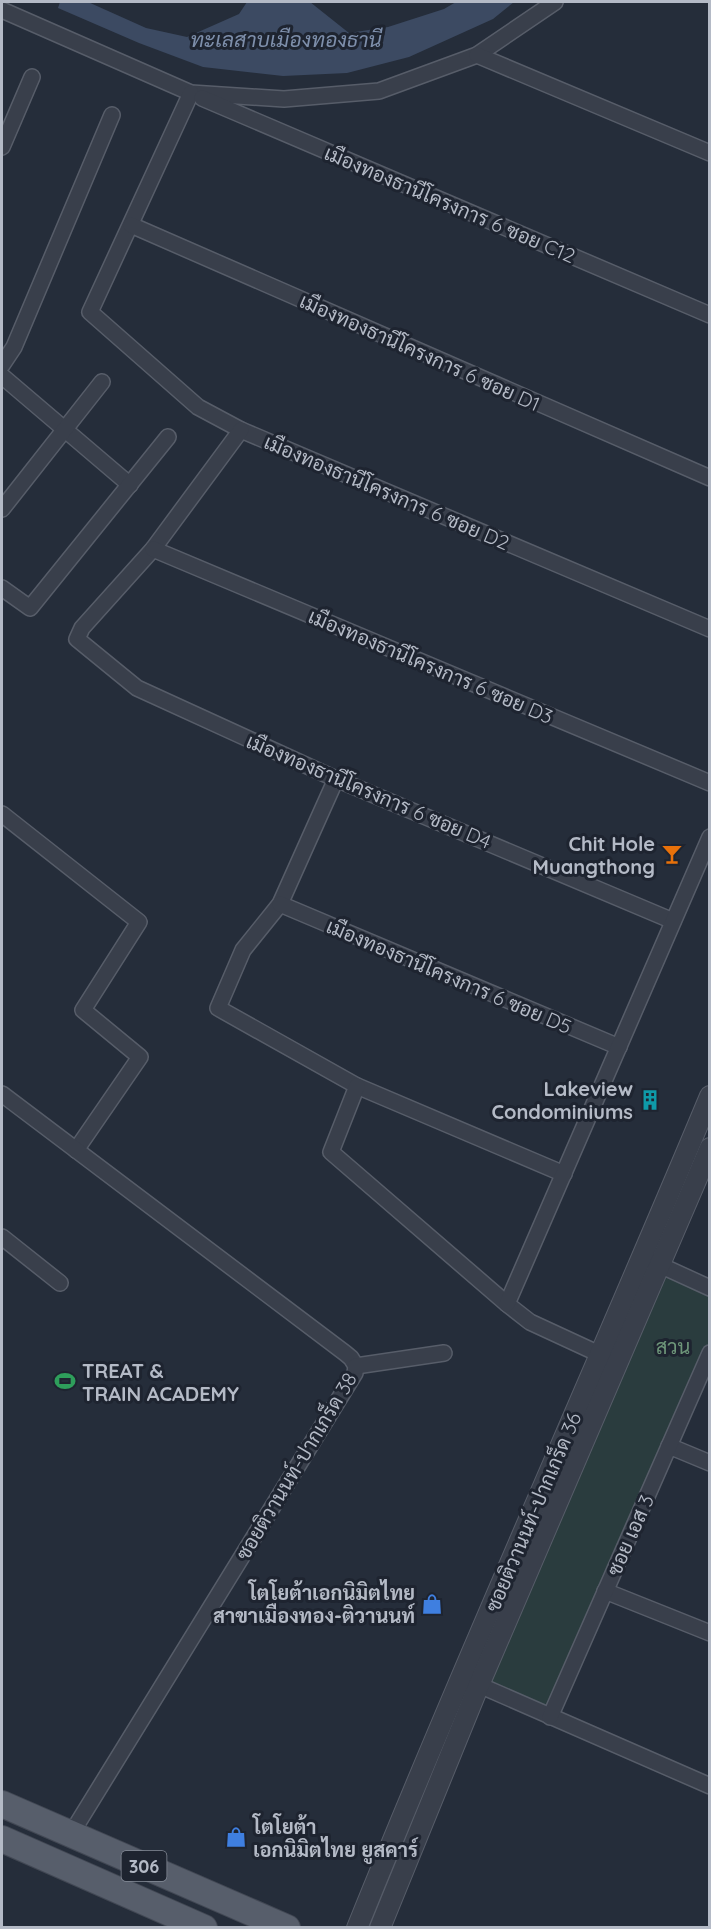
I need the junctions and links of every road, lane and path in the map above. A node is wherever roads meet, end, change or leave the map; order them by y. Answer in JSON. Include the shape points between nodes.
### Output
{"nodes":[{"id":1,"x":555,"y":2,"type":"edge"},
{"id":2,"x":2,"y":10,"type":"edge"},
{"id":3,"x":477,"y":55,"type":"junction"},
{"id":4,"x":32,"y":77,"type":"dead end"},
{"id":5,"x":191,"y":93,"type":"junction"},
{"id":6,"x":112,"y":115,"type":"dead end"},
{"id":7,"x":2,"y":147,"type":"edge"},
{"id":8,"x":710,"y":153,"type":"edge"},
{"id":9,"x":131,"y":225,"type":"junction"},
{"id":10,"x":710,"y":315,"type":"edge"},
{"id":11,"x":2,"y":365,"type":"edge"},
{"id":12,"x":2,"y":376,"type":"edge"},
{"id":13,"x":102,"y":382,"type":"dead end"},
{"id":14,"x":64,"y":429,"type":"junction"},
{"id":15,"x":241,"y":430,"type":"junction"},
{"id":16,"x":168,"y":437,"type":"dead end"},
{"id":17,"x":710,"y":478,"type":"edge"},
{"id":18,"x":130,"y":485,"type":"junction"},
{"id":19,"x":2,"y":509,"type":"edge"},
{"id":20,"x":153,"y":549,"type":"junction"},
{"id":21,"x":2,"y":588,"type":"edge"},
{"id":22,"x":710,"y":630,"type":"edge"},
{"id":23,"x":336,"y":779,"type":"junction"},
{"id":24,"x":710,"y":783,"type":"edge"},
{"id":25,"x":2,"y":814,"type":"edge"},
{"id":26,"x":710,"y":837,"type":"edge"},
{"id":27,"x":280,"y":904,"type":"junction"},
{"id":28,"x":673,"y":921,"type":"junction"},
{"id":29,"x":619,"y":1047,"type":"junction"},
{"id":30,"x":357,"y":1086,"type":"junction"},
{"id":31,"x":2,"y":1094,"type":"edge"},
{"id":32,"x":710,"y":1096,"type":"edge"},
{"id":33,"x":710,"y":1148,"type":"edge"},
{"id":34,"x":76,"y":1150,"type":"junction"},
{"id":35,"x":564,"y":1174,"type":"junction"},
{"id":36,"x":2,"y":1237,"type":"edge"},
{"id":37,"x":652,"y":1261,"type":"junction"},
{"id":38,"x":60,"y":1283,"type":"dead end"},
{"id":39,"x":710,"y":1288,"type":"edge"},
{"id":40,"x":507,"y":1304,"type":"junction"},
{"id":41,"x":444,"y":1353,"type":"dead end"},
{"id":42,"x":710,"y":1353,"type":"edge"},
{"id":43,"x":600,"y":1354,"type":"junction"},
{"id":44,"x":618,"y":1364,"type":"junction"},
{"id":45,"x":356,"y":1366,"type":"junction"},
{"id":46,"x":669,"y":1446,"type":"junction"},
{"id":47,"x":710,"y":1463,"type":"edge"},
{"id":48,"x":605,"y":1591,"type":"junction"},
{"id":49,"x":710,"y":1633,"type":"edge"},
{"id":50,"x":470,"y":1681,"type":"junction"},
{"id":51,"x":550,"y":1717,"type":"junction"},
{"id":52,"x":710,"y":1786,"type":"edge"},
{"id":53,"x":414,"y":1787,"type":"junction"},
{"id":54,"x":434,"y":1796,"type":"junction"},
{"id":55,"x":2,"y":1804,"type":"edge"},
{"id":56,"x":71,"y":1834,"type":"junction"},
{"id":57,"x":2,"y":1839,"type":"edge"},
{"id":58,"x":204,"y":1928,"type":"edge"},
{"id":59,"x":287,"y":1928,"type":"edge"},
{"id":60,"x":357,"y":1928,"type":"edge"},
{"id":61,"x":380,"y":1928,"type":"edge"}],
"edges":[{"from":1,"to":3,"type":"street"},
{"from":2,"to":5,"type":"street","name":"เมืองทองธานีโครงการ 6 ซอย C12"},
{"from":3,"to":5,"type":"street","via":[[379,91],[284,99]]},
{"from":3,"to":8,"type":"street"},
{"from":4,"to":7,"type":"street"},
{"from":5,"to":9,"type":"street"},
{"from":5,"to":10,"type":"street","name":"เมืองทองธานีโครงการ 6 ซอย C12"},
{"from":6,"to":11,"type":"street","via":[[14,347]]},
{"from":9,"to":15,"type":"street","name":"เมืองทองธานีโครงการ 6 ซอย D2","via":[[90,312],[198,407]]},
{"from":9,"to":17,"type":"street","name":"เมืองทองธานีโครงการ 6 ซอย D1"},
{"from":12,"to":14,"type":"street"},
{"from":13,"to":14,"type":"street"},
{"from":14,"to":18,"type":"street"},
{"from":14,"to":19,"type":"street"},
{"from":15,"to":20,"type":"street"},
{"from":15,"to":22,"type":"street","name":"เมืองทองธานีโครงการ 6 ซอย D2"},
{"from":16,"to":18,"type":"street"},
{"from":18,"to":21,"type":"street","via":[[30,608]]},
{"from":20,"to":23,"type":"street","name":"เมืองทองธานีโครงการ 6 ซอย D4","via":[[82,628],[77,639],[137,688]]},
{"from":20,"to":24,"type":"street","name":"เมืองทองธานีโครงการ 6 ซอย D3"},
{"from":23,"to":27,"type":"street"},
{"from":23,"to":28,"type":"street","name":"เมืองทองธานีโครงการ 6 ซอย D4"},
{"from":25,"to":34,"type":"street","via":[[139,922],[83,1010],[140,1057]]},
{"from":26,"to":28,"type":"street"},
{"from":27,"to":29,"type":"street","name":"เมืองทองธานีโครงการ 6 ซอย D5"},
{"from":27,"to":30,"type":"street","via":[[243,950],[218,1008]]},
{"from":28,"to":29,"type":"street"},
{"from":29,"to":35,"type":"street"},
{"from":30,"to":35,"type":"street"},
{"from":30,"to":40,"type":"street","via":[[331,1152]]},
{"from":31,"to":34,"type":"street","name":"ซอยติวานนท์-ปากเกร็ด 38"},
{"from":32,"to":37,"type":"street","name":"ซอยติวานนท์-ปากเกร็ด 36"},
{"from":33,"to":37,"type":"street","name":"ซอยติวานนท์-ปากเกร็ด 36"},
{"from":34,"to":45,"type":"street","name":"ซอยติวานนท์-ปากเกร็ด 38","via":[[345,1353]]},
{"from":35,"to":40,"type":"street"},
{"from":36,"to":38,"type":"street"},
{"from":37,"to":39,"type":"street"},
{"from":37,"to":43,"type":"street","name":"ซอยติวานนท์-ปากเกร็ด 36"},
{"from":37,"to":44,"type":"street","name":"ซอยติวานนท์-ปากเกร็ด 36"},
{"from":40,"to":43,"type":"street","via":[[530,1322]]},
{"from":41,"to":45,"type":"street"},
{"from":42,"to":46,"type":"street","name":"ซอย เอส 3"},
{"from":43,"to":44,"type":"street"},
{"from":43,"to":50,"type":"street","name":"ซอยติวานนท์-ปากเกร็ด 36"},
{"from":44,"to":50,"type":"street","name":"ซอยติวานนท์-ปากเกร็ด 36"},
{"from":45,"to":56,"type":"street","name":"ซอยติวานนท์-ปากเกร็ด 38"},
{"from":46,"to":47,"type":"street"},
{"from":46,"to":48,"type":"street","name":"ซอย เอส 3"},
{"from":48,"to":49,"type":"street"},
{"from":48,"to":51,"type":"street","name":"ซอย เอส 3"},
{"from":50,"to":51,"type":"street"},
{"from":50,"to":53,"type":"street","name":"ซอยติวานนท์-ปากเกร็ด 36"},
{"from":50,"to":54,"type":"street","name":"ซอยติวานนท์-ปากเกร็ด 36"},
{"from":51,"to":52,"type":"street"},
{"from":53,"to":54,"type":"street"},
{"from":53,"to":60,"type":"street","name":"ซอยติวานนท์-ปากเกร็ด 36"},
{"from":54,"to":61,"type":"street","name":"ซอยติวานนท์-ปากเกร็ด 36"},
{"from":55,"to":56,"type":"main road","number":"306"},
{"from":56,"to":59,"type":"main road","number":"306"},
{"from":57,"to":58,"type":"main road","number":"306"}]}
